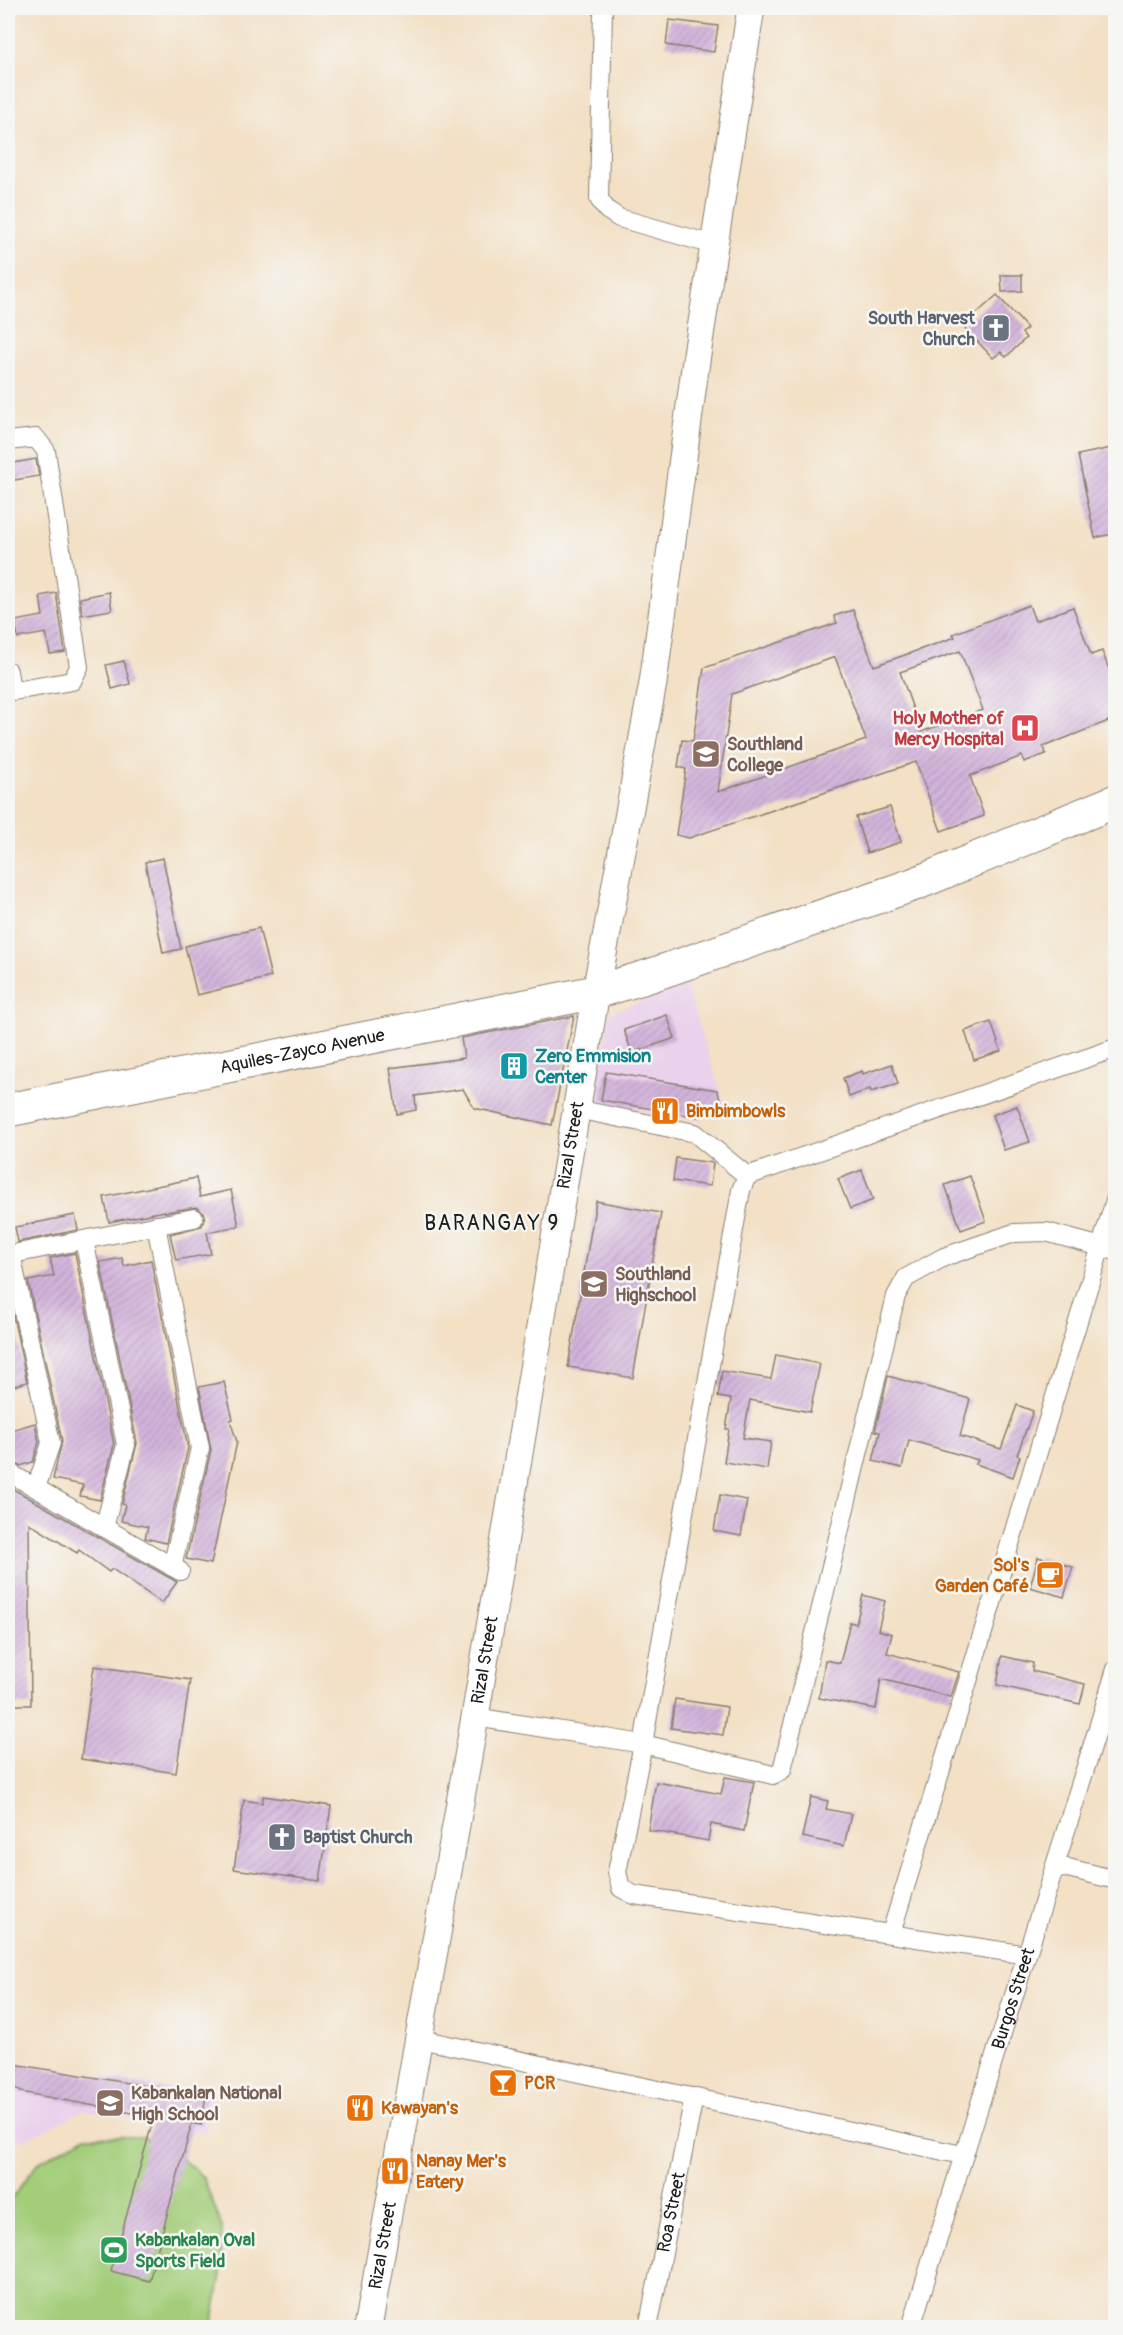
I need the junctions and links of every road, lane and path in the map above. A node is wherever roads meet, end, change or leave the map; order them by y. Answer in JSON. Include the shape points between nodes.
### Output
{"nodes":[{"id":1,"x":603,"y":8,"type":"edge"},
{"id":2,"x":751,"y":8,"type":"edge"},
{"id":3,"x":714,"y":245,"type":"junction"},
{"id":4,"x":8,"y":441,"type":"edge"},
{"id":5,"x":8,"y":671,"type":"edge"},
{"id":6,"x":9,"y":691,"type":"edge"},
{"id":7,"x":1116,"y":801,"type":"edge"},
{"id":8,"x":596,"y":992,"type":"junction"},
{"id":9,"x":1116,"y":1048,"type":"edge"},
{"id":10,"x":576,"y":1109,"type":"junction"},
{"id":11,"x":8,"y":1110,"type":"edge"},
{"id":12,"x":747,"y":1176,"type":"junction"},
{"id":13,"x":1116,"y":1197,"type":"edge"},
{"id":14,"x":194,"y":1218,"type":"dead end"},
{"id":15,"x":156,"y":1225,"type":"junction"},
{"id":16,"x":84,"y":1240,"type":"junction"},
{"id":17,"x":1107,"y":1249,"type":"edge"},
{"id":18,"x":9,"y":1254,"type":"edge"},
{"id":19,"x":8,"y":1472,"type":"edge"},
{"id":20,"x":36,"y":1488,"type":"junction"},
{"id":21,"x":104,"y":1528,"type":"junction"},
{"id":22,"x":1116,"y":1669,"type":"edge"},
{"id":23,"x":475,"y":1717,"type":"junction"},
{"id":24,"x":643,"y":1744,"type":"junction"},
{"id":25,"x":1054,"y":1869,"type":"junction"},
{"id":26,"x":1116,"y":1880,"type":"edge"},
{"id":27,"x":891,"y":1934,"type":"junction"},
{"id":28,"x":1027,"y":1955,"type":"junction"},
{"id":29,"x":420,"y":2039,"type":"junction"},
{"id":30,"x":694,"y":2097,"type":"junction"},
{"id":31,"x":962,"y":2155,"type":"junction"},
{"id":32,"x":368,"y":2328,"type":"edge"},
{"id":33,"x":648,"y":2328,"type":"edge"},
{"id":34,"x":911,"y":2328,"type":"edge"}],
"edges":[{"from":1,"to":3,"type":"street","via":[[599,199],[619,218]]},
{"from":2,"to":3,"type":"main road","name":"Rizal Street"},
{"from":3,"to":8,"type":"main road","name":"Rizal Street","via":[[654,683]]},
{"from":4,"to":6,"type":"street","via":[[36,438],[46,451],[79,667],[72,681]]},
{"from":5,"to":6,"type":"street"},
{"from":7,"to":8,"type":"highway","name":"Aquiles-Zayco Avenue","via":[[915,884]]},
{"from":8,"to":10,"type":"main road","name":"Rizal Street"},
{"from":8,"to":11,"type":"highway","name":"Aquiles-Zayco Avenue"},
{"from":9,"to":12,"type":"street"},
{"from":10,"to":12,"type":"street","via":[[695,1133]]},
{"from":10,"to":23,"type":"main road","name":"Rizal Street"},
{"from":12,"to":24,"type":"street","via":[[741,1190]]},
{"from":13,"to":17,"type":"street"},
{"from":14,"to":15,"type":"street"},
{"from":15,"to":16,"type":"street"},
{"from":15,"to":21,"type":"street","via":[[200,1448],[177,1569]]},
{"from":16,"to":18,"type":"street"},
{"from":16,"to":21,"type":"street","via":[[126,1445]]},
{"from":17,"to":24,"type":"street","via":[[1046,1232],[1014,1233],[944,1257],[906,1278],[896,1296],[782,1770],[773,1775]]},
{"from":17,"to":27,"type":"street"},
{"from":18,"to":20,"type":"street","via":[[51,1443]]},
{"from":19,"to":20,"type":"street"},
{"from":20,"to":21,"type":"street"},
{"from":22,"to":25,"type":"street","name":"Burgos Street"},
{"from":23,"to":24,"type":"street"},
{"from":23,"to":29,"type":"main road","name":"Rizal Street"},
{"from":24,"to":27,"type":"street","via":[[617,1872],[621,1888],[634,1895]]},
{"from":25,"to":26,"type":"street","via":[[1068,1868]]},
{"from":25,"to":28,"type":"street","name":"Burgos Street"},
{"from":27,"to":28,"type":"street"},
{"from":28,"to":31,"type":"street","name":"Burgos Street"},
{"from":29,"to":30,"type":"street"},
{"from":29,"to":32,"type":"main road","name":"Rizal Street"},
{"from":30,"to":31,"type":"street"},
{"from":30,"to":33,"type":"street","name":"Roa Street"},
{"from":31,"to":34,"type":"street","name":"Burgos Street"}]}
